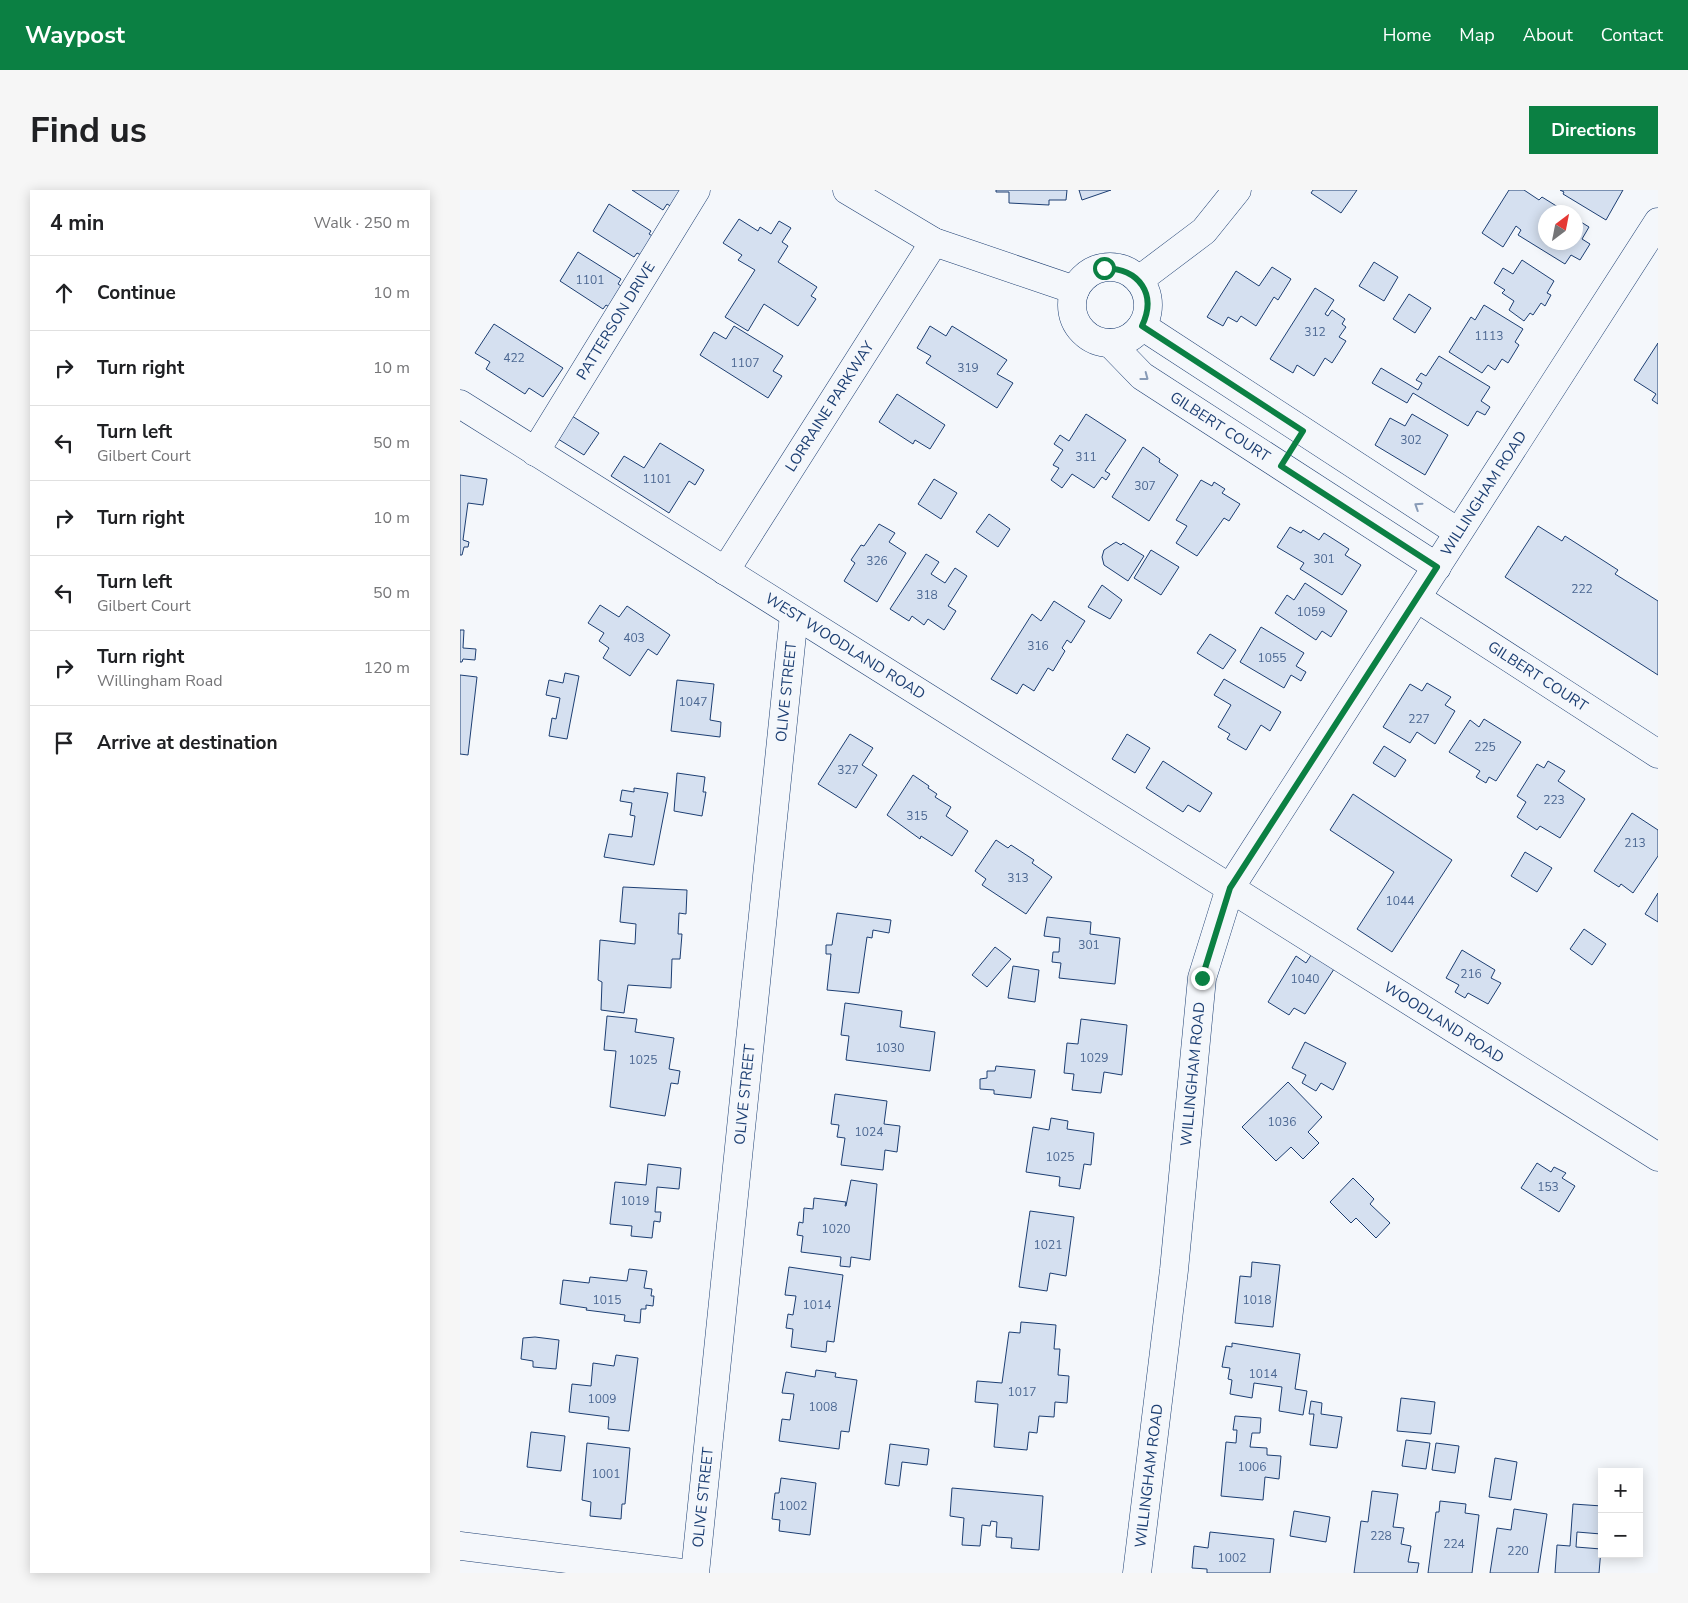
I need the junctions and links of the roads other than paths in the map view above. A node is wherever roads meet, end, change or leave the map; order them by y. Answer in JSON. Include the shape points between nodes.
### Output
{"nodes":[{"id":1,"x":696,"y":190,"type":"edge"},
{"id":2,"x":847,"y":190,"type":"edge"},
{"id":3,"x":1237,"y":190,"type":"edge"},
{"id":4,"x":1658,"y":222,"type":"edge"},
{"id":5,"x":934,"y":242,"type":"junction"},
{"id":6,"x":1139,"y":280,"type":"junction"},
{"id":7,"x":1075,"y":290,"type":"junction"},
{"id":8,"x":1142,"y":326,"type":"junction"},
{"id":9,"x":1110,"y":343,"type":"junction"},
{"id":10,"x":460,"y":404,"type":"edge"},
{"id":11,"x":1303,"y":431,"type":"junction"},
{"id":12,"x":535,"y":452,"type":"junction"},
{"id":13,"x":1281,"y":466,"type":"junction"},
{"id":14,"x":1458,"y":532,"type":"junction"},
{"id":15,"x":1437,"y":567,"type":"junction"},
{"id":16,"x":725,"y":571,"type":"junction"},
{"id":17,"x":1417,"y":598,"type":"junction"},
{"id":18,"x":794,"y":615,"type":"junction"},
{"id":19,"x":1658,"y":754,"type":"edge"},
{"id":20,"x":1230,"y":888,"type":"junction"},
{"id":21,"x":1658,"y":1158,"type":"edge"},
{"id":22,"x":460,"y":1546,"type":"edge"},
{"id":23,"x":682,"y":1573,"type":"edge"},
{"id":24,"x":695,"y":1573,"type":"edge"},
{"id":25,"x":1137,"y":1573,"type":"edge"}],
"edges":[{"from":1,"to":12,"type":"street","name":"PATTERSON DRIVE"},
{"from":2,"to":5,"type":"street"},
{"from":3,"to":6,"type":"street","via":[[1204,231]]},
{"from":4,"to":14,"type":"street","name":"WILLINGHAM ROAD"},
{"from":5,"to":7,"type":"street"},
{"from":5,"to":16,"type":"street","name":"LORRAINE PARKWAY"},
{"from":6,"to":7,"type":"street","via":[[1123,270],[1104,268],[1082,279]]},
{"from":6,"to":8,"type":"street","via":[[1148,302]]},
{"from":7,"to":9,"type":"street","via":[[1073,315],[1079,326],[1087,335]]},
{"from":8,"to":9,"type":"street","via":[[1123,341]]},
{"from":8,"to":11,"type":"street"},
{"from":9,"to":13,"type":"street","name":"GILBERT COURT","one_way":true,"via":[[1142,376]]},
{"from":10,"to":12,"type":"street","name":"WEST WOODLAND ROAD"},
{"from":11,"to":13,"type":"street"},
{"from":14,"to":11,"type":"street","one_way":true},
{"from":12,"to":16,"type":"street","name":"WEST WOODLAND ROAD"},
{"from":13,"to":15,"type":"street","name":"GILBERT COURT"},
{"from":14,"to":15,"type":"street","name":"WILLINGHAM ROAD"},
{"from":15,"to":17,"type":"street","name":"WILLINGHAM ROAD"},
{"from":16,"to":18,"type":"street","name":"WEST WOODLAND ROAD"},
{"from":17,"to":19,"type":"street","name":"GILBERT COURT"},
{"from":17,"to":20,"type":"street","name":"WILLINGHAM ROAD"},
{"from":18,"to":20,"type":"street","name":"WEST WOODLAND ROAD"},
{"from":18,"to":24,"type":"street","name":"OLIVE STREET"},
{"from":20,"to":21,"type":"street","name":"WOODLAND ROAD"},
{"from":20,"to":25,"type":"street","name":"WILLINGHAM ROAD","via":[[1202,978],[1174,1270]]},
{"from":22,"to":23,"type":"street"}]}
